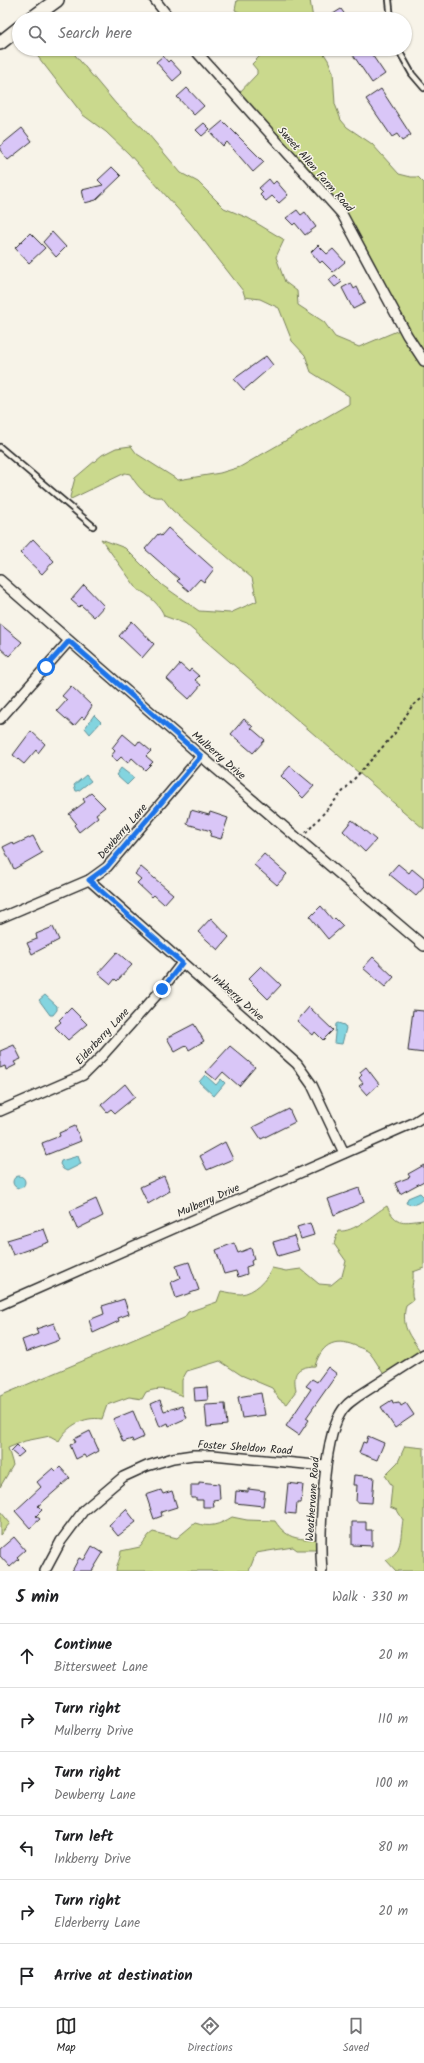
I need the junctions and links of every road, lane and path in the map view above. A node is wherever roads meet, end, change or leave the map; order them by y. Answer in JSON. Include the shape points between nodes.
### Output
{"nodes":[{"id":1,"x":56,"y":0,"type":"edge"},
{"id":2,"x":155,"y":0,"type":"edge"},
{"id":3,"x":389,"y":0,"type":"edge"},
{"id":4,"x":40,"y":12,"type":"edge"},
{"id":5,"x":164,"y":12,"type":"edge"},
{"id":6,"x":390,"y":12,"type":"edge"},
{"id":7,"x":12,"y":34,"type":"edge"},
{"id":8,"x":0,"y":43,"type":"edge"},
{"id":9,"x":200,"y":56,"type":"edge"},
{"id":10,"x":402,"y":56,"type":"edge"},
{"id":11,"x":424,"y":88,"type":"edge"},
{"id":12,"x":424,"y":361,"type":"edge"},
{"id":13,"x":0,"y":447,"type":"edge"},
{"id":14,"x":93,"y":526,"type":"dead end"},
{"id":15,"x":0,"y":580,"type":"edge"},
{"id":16,"x":69,"y":641,"type":"junction"},
{"id":17,"x":424,"y":697,"type":"edge"},
{"id":18,"x":0,"y":719,"type":"edge"},
{"id":19,"x":201,"y":756,"type":"junction"},
{"id":20,"x":300,"y":840,"type":"junction"},
{"id":21,"x":89,"y":880,"type":"junction"},
{"id":22,"x":0,"y":918,"type":"edge"},
{"id":23,"x":424,"y":946,"type":"edge"},
{"id":24,"x":182,"y":963,"type":"junction"},
{"id":25,"x":0,"y":1111,"type":"edge"},
{"id":26,"x":424,"y":1116,"type":"edge"},
{"id":27,"x":344,"y":1153,"type":"junction"},
{"id":28,"x":0,"y":1305,"type":"edge"},
{"id":29,"x":424,"y":1354,"type":"edge"},
{"id":30,"x":326,"y":1466,"type":"junction"},
{"id":31,"x":45,"y":1571,"type":"edge"},
{"id":32,"x":322,"y":1571,"type":"edge"}],
"edges":[{"from":1,"to":4,"type":"street"},
{"from":2,"to":5,"type":"street"},
{"from":3,"to":6,"type":"lane"},
{"from":7,"to":8,"type":"street"},
{"from":9,"to":12,"type":"street","name":"Sweet Allen Farm Road","via":[[342,214],[407,335]]},
{"from":10,"to":11,"type":"lane"},
{"from":13,"to":14,"type":"lane"},
{"from":15,"to":16,"type":"street","name":"Mulberry Drive"},
{"from":16,"to":18,"type":"street"},
{"from":16,"to":19,"type":"street","name":"Mulberry Drive"},
{"from":17,"to":20,"type":"path","via":[[412,706],[395,733]]},
{"from":19,"to":20,"type":"street","name":"Mulberry Drive"},
{"from":19,"to":21,"type":"street","name":"Dewberry Lane","via":[[107,867]]},
{"from":20,"to":23,"type":"street","name":"Mulberry Drive"},
{"from":21,"to":22,"type":"street","name":"Dewberry Lane"},
{"from":21,"to":24,"type":"street","name":"Inkberry Drive"},
{"from":24,"to":25,"type":"street","name":"Elderberry Lane","via":[[93,1066],[83,1074]]},
{"from":24,"to":27,"type":"street","name":"Inkberry Drive","via":[[307,1075]]},
{"from":26,"to":27,"type":"street","name":"Mulberry Drive"},
{"from":27,"to":28,"type":"street","name":"Mulberry Drive"},
{"from":29,"to":30,"type":"street","name":"Weathervane Road","via":[[347,1405],[339,1415],[332,1434]]},
{"from":30,"to":31,"type":"street","name":"Foster Sheldon Road","via":[[193,1455],[146,1466],[123,1477],[84,1510],[61,1541]]},
{"from":30,"to":32,"type":"street","name":"Weathervane Road"}]}
